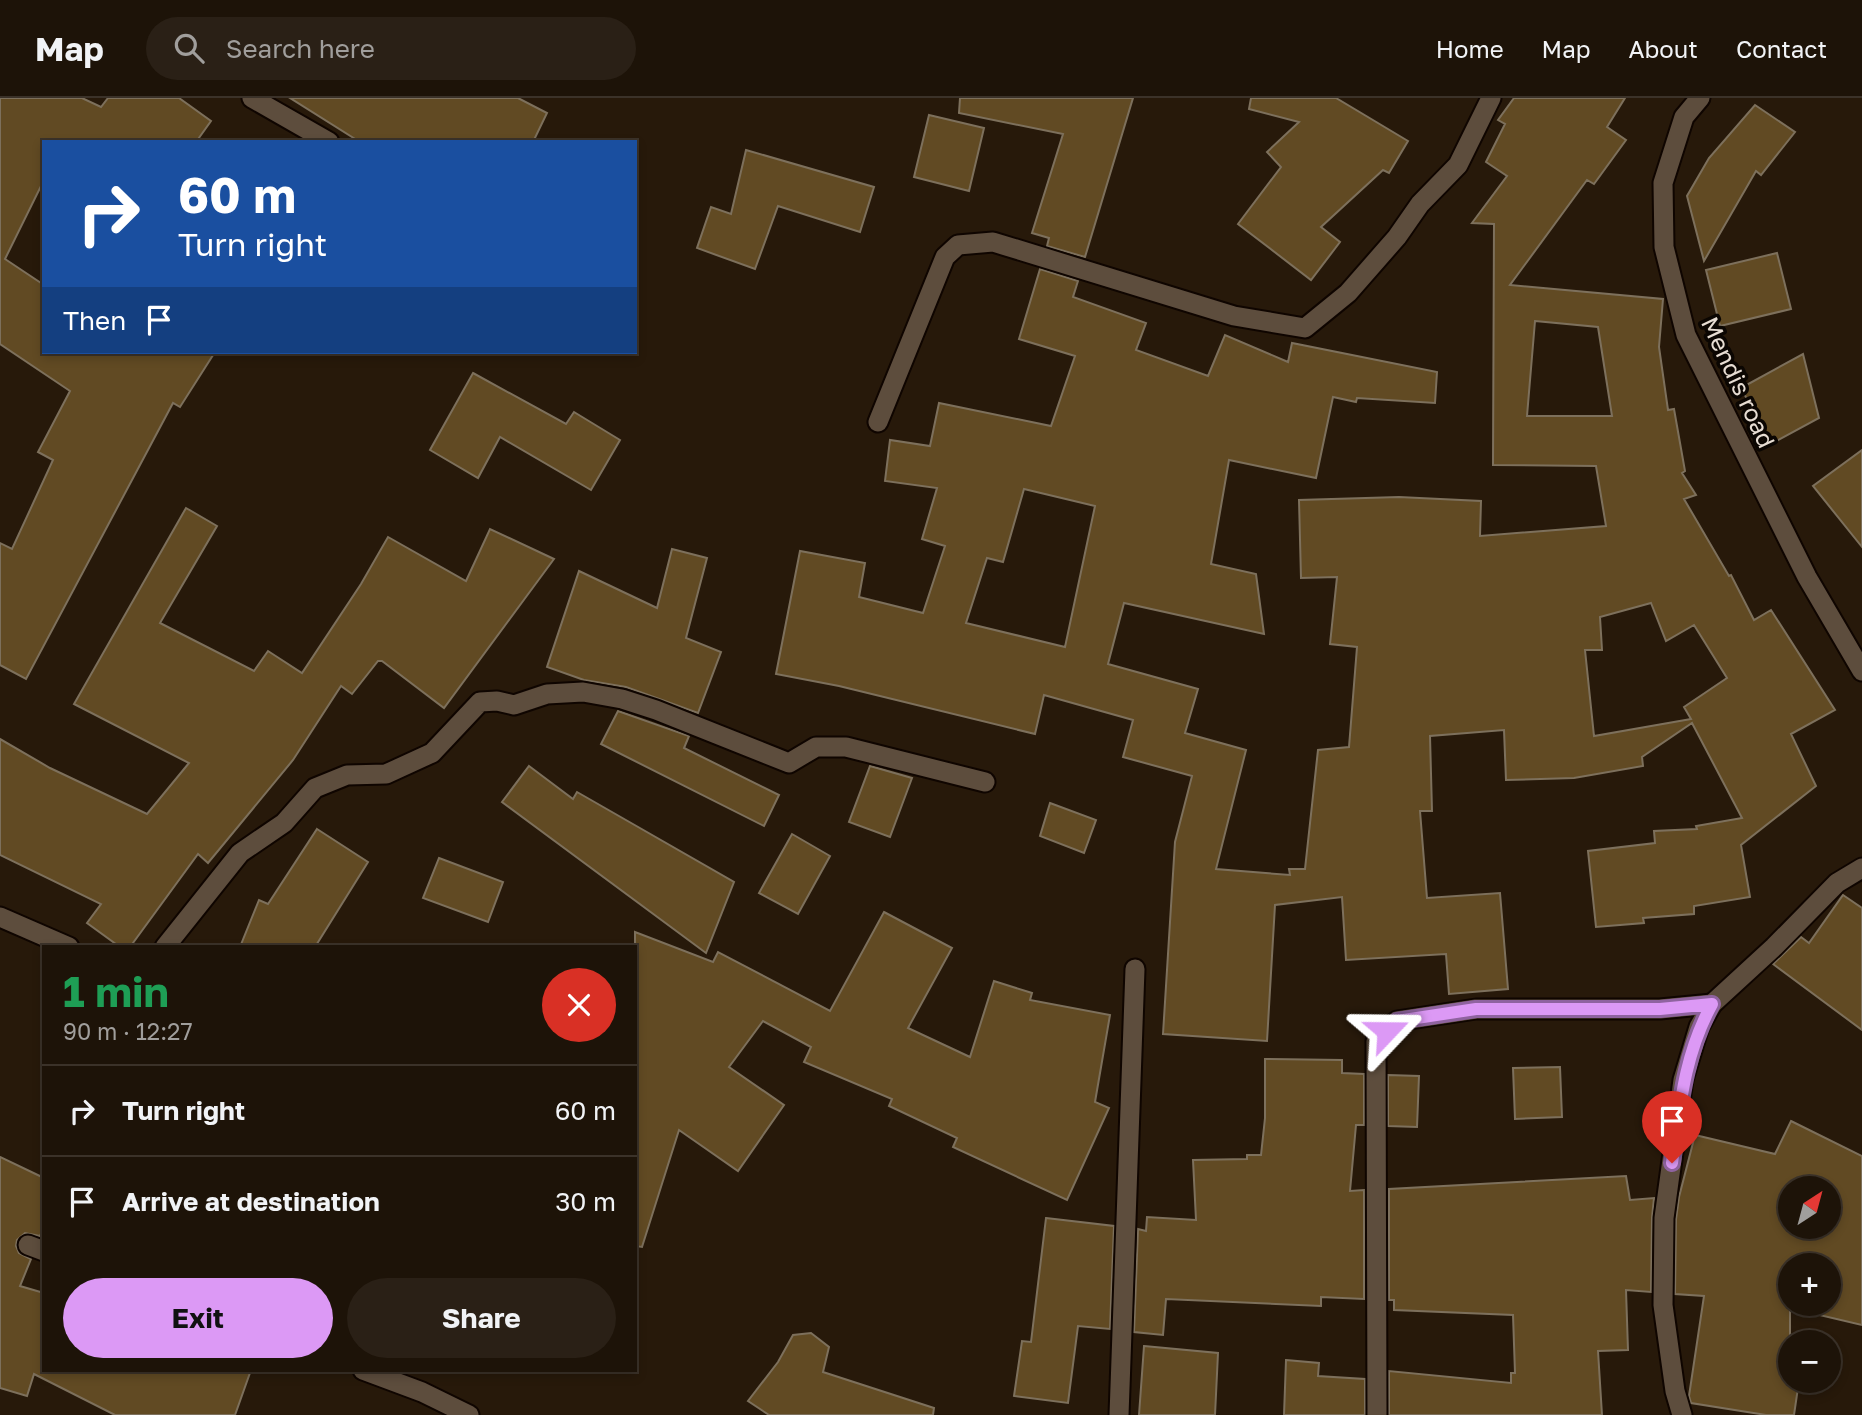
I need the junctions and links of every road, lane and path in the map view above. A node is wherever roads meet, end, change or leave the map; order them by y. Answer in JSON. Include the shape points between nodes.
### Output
{"nodes":[{"id":1,"x":252,"y":98,"type":"edge"},
{"id":2,"x":1490,"y":98,"type":"edge"},
{"id":3,"x":1700,"y":98,"type":"edge"},
{"id":4,"x":326,"y":140,"type":"edge"},
{"id":5,"x":878,"y":422,"type":"dead end"},
{"id":6,"x":1862,"y":671,"type":"edge"},
{"id":7,"x":985,"y":782,"type":"dead end"},
{"id":8,"x":1862,"y":868,"type":"edge"},
{"id":9,"x":0,"y":917,"type":"edge"},
{"id":10,"x":64,"y":945,"type":"edge"},
{"id":11,"x":167,"y":945,"type":"edge"},
{"id":12,"x":1135,"y":969,"type":"dead end"},
{"id":13,"x":1712,"y":1004,"type":"junction"},
{"id":14,"x":368,"y":1372,"type":"edge"},
{"id":15,"x":469,"y":1415,"type":"edge"},
{"id":16,"x":1119,"y":1415,"type":"edge"},
{"id":17,"x":1377,"y":1415,"type":"edge"},
{"id":18,"x":1682,"y":1415,"type":"edge"}],
"edges":[{"from":1,"to":4,"type":"street"},
{"from":2,"to":5,"type":"street","via":[[1458,166],[1420,204],[1348,293],[1305,328],[1234,316],[993,242],[958,245],[945,257]]},
{"from":3,"to":6,"type":"street","name":"Mendis road","via":[[1684,117],[1662,183],[1664,247],[1686,335],[1807,578]]},
{"from":7,"to":11,"type":"street","via":[[846,747],[816,747],[789,763],[656,710],[583,692],[547,694],[514,705],[480,702],[432,753],[386,774],[347,775],[315,788],[284,823],[240,853]]},
{"from":8,"to":13,"type":"street","via":[[1837,884]]},
{"from":9,"to":10,"type":"street"},
{"from":12,"to":16,"type":"street"},
{"from":13,"to":17,"type":"street","via":[[1660,1009],[1476,1009],[1397,1021],[1376,1041]]},
{"from":13,"to":18,"type":"street","via":[[1699,1027],[1683,1080],[1664,1218],[1663,1305]]},
{"from":14,"to":15,"type":"street"}]}
